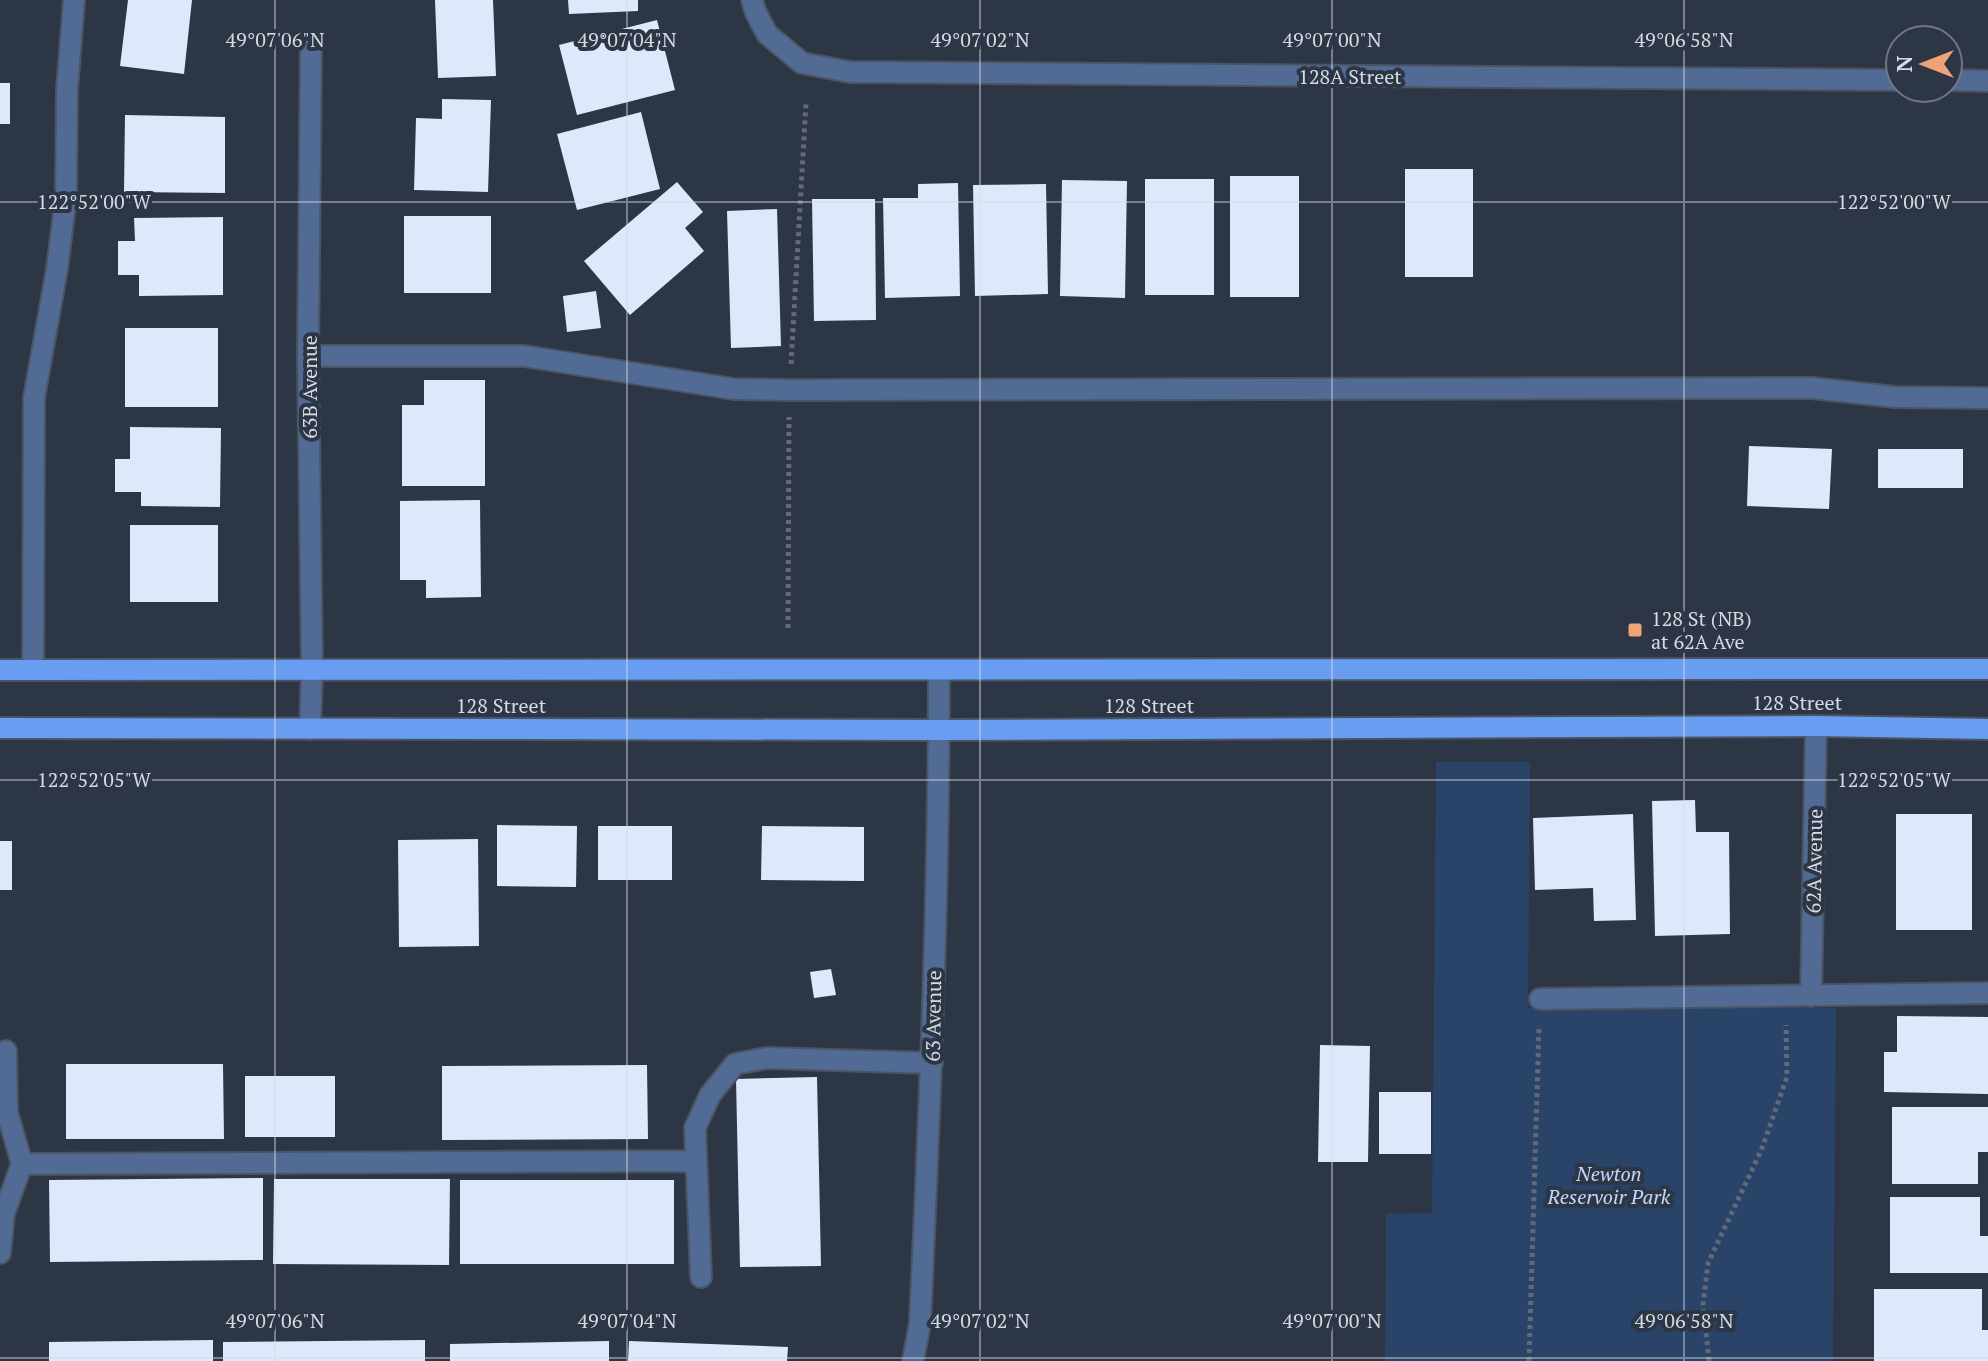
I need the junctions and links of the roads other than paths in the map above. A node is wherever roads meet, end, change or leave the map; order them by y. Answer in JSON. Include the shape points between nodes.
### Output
{"nodes":[{"id":1,"x":74,"y":0,"type":"edge"},
{"id":2,"x":752,"y":0,"type":"edge"},
{"id":3,"x":311,"y":45,"type":"dead end"},
{"id":4,"x":1884,"y":80,"type":"edge"},
{"id":5,"x":1964,"y":80,"type":"edge"},
{"id":6,"x":1988,"y":81,"type":"edge"},
{"id":7,"x":308,"y":356,"type":"junction"},
{"id":8,"x":1988,"y":398,"type":"edge"},
{"id":9,"x":1988,"y":669,"type":"edge"},
{"id":10,"x":0,"y":670,"type":"edge"},
{"id":11,"x":33,"y":670,"type":"junction"},
{"id":12,"x":312,"y":670,"type":"junction"},
{"id":13,"x":939,"y":670,"type":"junction"},
{"id":14,"x":1816,"y":726,"type":"junction"},
{"id":15,"x":0,"y":728,"type":"edge"},
{"id":16,"x":310,"y":729,"type":"junction"},
{"id":17,"x":1988,"y":729,"type":"edge"},
{"id":18,"x":939,"y":730,"type":"junction"},
{"id":19,"x":1988,"y":993,"type":"edge"},
{"id":20,"x":1811,"y":996,"type":"junction"},
{"id":21,"x":1540,"y":999,"type":"road end"},
{"id":22,"x":6,"y":1051,"type":"dead end"},
{"id":23,"x":932,"y":1063,"type":"junction"},
{"id":24,"x":695,"y":1161,"type":"junction"},
{"id":25,"x":22,"y":1164,"type":"junction"},
{"id":26,"x":0,"y":1253,"type":"edge"},
{"id":27,"x":701,"y":1277,"type":"dead end"},
{"id":28,"x":913,"y":1361,"type":"edge"}],
"edges":[{"from":1,"to":11,"type":"street","via":[[66,197],[34,398]]},
{"from":2,"to":4,"type":"street","name":"128A Street","via":[[767,34],[802,63],[850,72]]},
{"from":3,"to":7,"type":"street","name":"63B Avenue"},
{"from":5,"to":6,"type":"street"},
{"from":7,"to":8,"type":"street","via":[[524,356],[734,389],[1812,388],[1895,397]]},
{"from":7,"to":12,"type":"street","name":"63B Avenue"},
{"from":9,"to":13,"type":"main road","name":"128 Street"},
{"from":10,"to":11,"type":"main road","name":"128 Street"},
{"from":11,"to":12,"type":"main road","name":"128 Street"},
{"from":12,"to":13,"type":"main road","name":"128 Street"},
{"from":12,"to":16,"type":"street","name":"63B Avenue"},
{"from":13,"to":18,"type":"street","name":"63 Avenue"},
{"from":14,"to":17,"type":"main road","name":"128 Street"},
{"from":14,"to":18,"type":"main road","name":"128 Street"},
{"from":14,"to":20,"type":"street","name":"62A Avenue"},
{"from":15,"to":16,"type":"main road","name":"128 Street"},
{"from":16,"to":18,"type":"main road","name":"128 Street"},
{"from":18,"to":23,"type":"street","name":"63 Avenue"},
{"from":19,"to":20,"type":"street"},
{"from":20,"to":21,"type":"street"},
{"from":22,"to":25,"type":"street","via":[[7,1112]]},
{"from":23,"to":24,"type":"street","via":[[767,1058],[735,1064],[710,1095],[695,1128]]},
{"from":23,"to":28,"type":"street","name":"63 Avenue","via":[[920,1323]]},
{"from":24,"to":25,"type":"street"},
{"from":24,"to":27,"type":"street"},
{"from":25,"to":26,"type":"street","via":[[4,1213]]}]}
